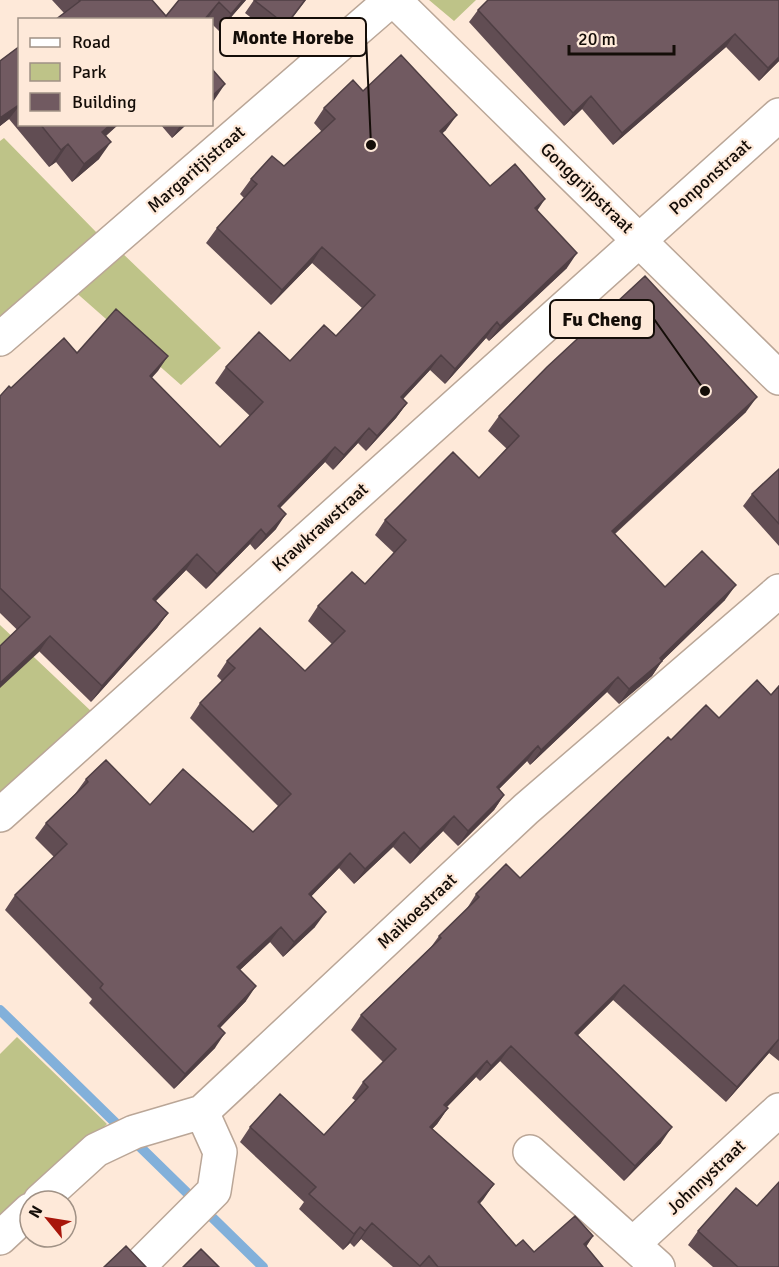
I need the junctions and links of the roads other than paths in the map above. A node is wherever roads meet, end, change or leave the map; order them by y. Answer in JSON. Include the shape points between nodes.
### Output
{"nodes":[{"id":1,"x":392,"y":0,"type":"edge"},
{"id":2,"x":779,"y":115,"type":"edge"},
{"id":3,"x":640,"y":239,"type":"junction"},
{"id":4,"x":0,"y":339,"type":"edge"},
{"id":5,"x":779,"y":378,"type":"edge"},
{"id":6,"x":779,"y":591,"type":"edge"},
{"id":7,"x":0,"y":815,"type":"edge"},
{"id":8,"x":779,"y":1110,"type":"edge"},
{"id":9,"x":202,"y":1112,"type":"junction"},
{"id":10,"x":530,"y":1152,"type":"dead end"},
{"id":11,"x":53,"y":1189,"type":"edge"},
{"id":12,"x":18,"y":1221,"type":"edge"},
{"id":13,"x":0,"y":1238,"type":"edge"},
{"id":14,"x":633,"y":1244,"type":"junction"},
{"id":15,"x":141,"y":1264,"type":"edge"},
{"id":16,"x":658,"y":1267,"type":"edge"}],
"edges":[{"from":1,"to":3,"type":"street","name":"Gonggrijpstraat"},
{"from":1,"to":4,"type":"street","name":"Margaritjistraat"},
{"from":2,"to":3,"type":"street","name":"Ponponstraat"},
{"from":3,"to":5,"type":"street","name":"Gonggrijpstraat"},
{"from":3,"to":7,"type":"street","name":"Krawkrawstraat"},
{"from":6,"to":9,"type":"street","name":"Maikoestraat","via":[[526,808]]},
{"from":8,"to":14,"type":"street","name":"Johnnystraat"},
{"from":9,"to":11,"type":"street","name":"Maikoestraat","via":[[123,1137],[96,1150]]},
{"from":9,"to":15,"type":"street","via":[[220,1152],[214,1191]]},
{"from":10,"to":14,"type":"street"},
{"from":12,"to":13,"type":"street"},
{"from":14,"to":16,"type":"street"}]}
